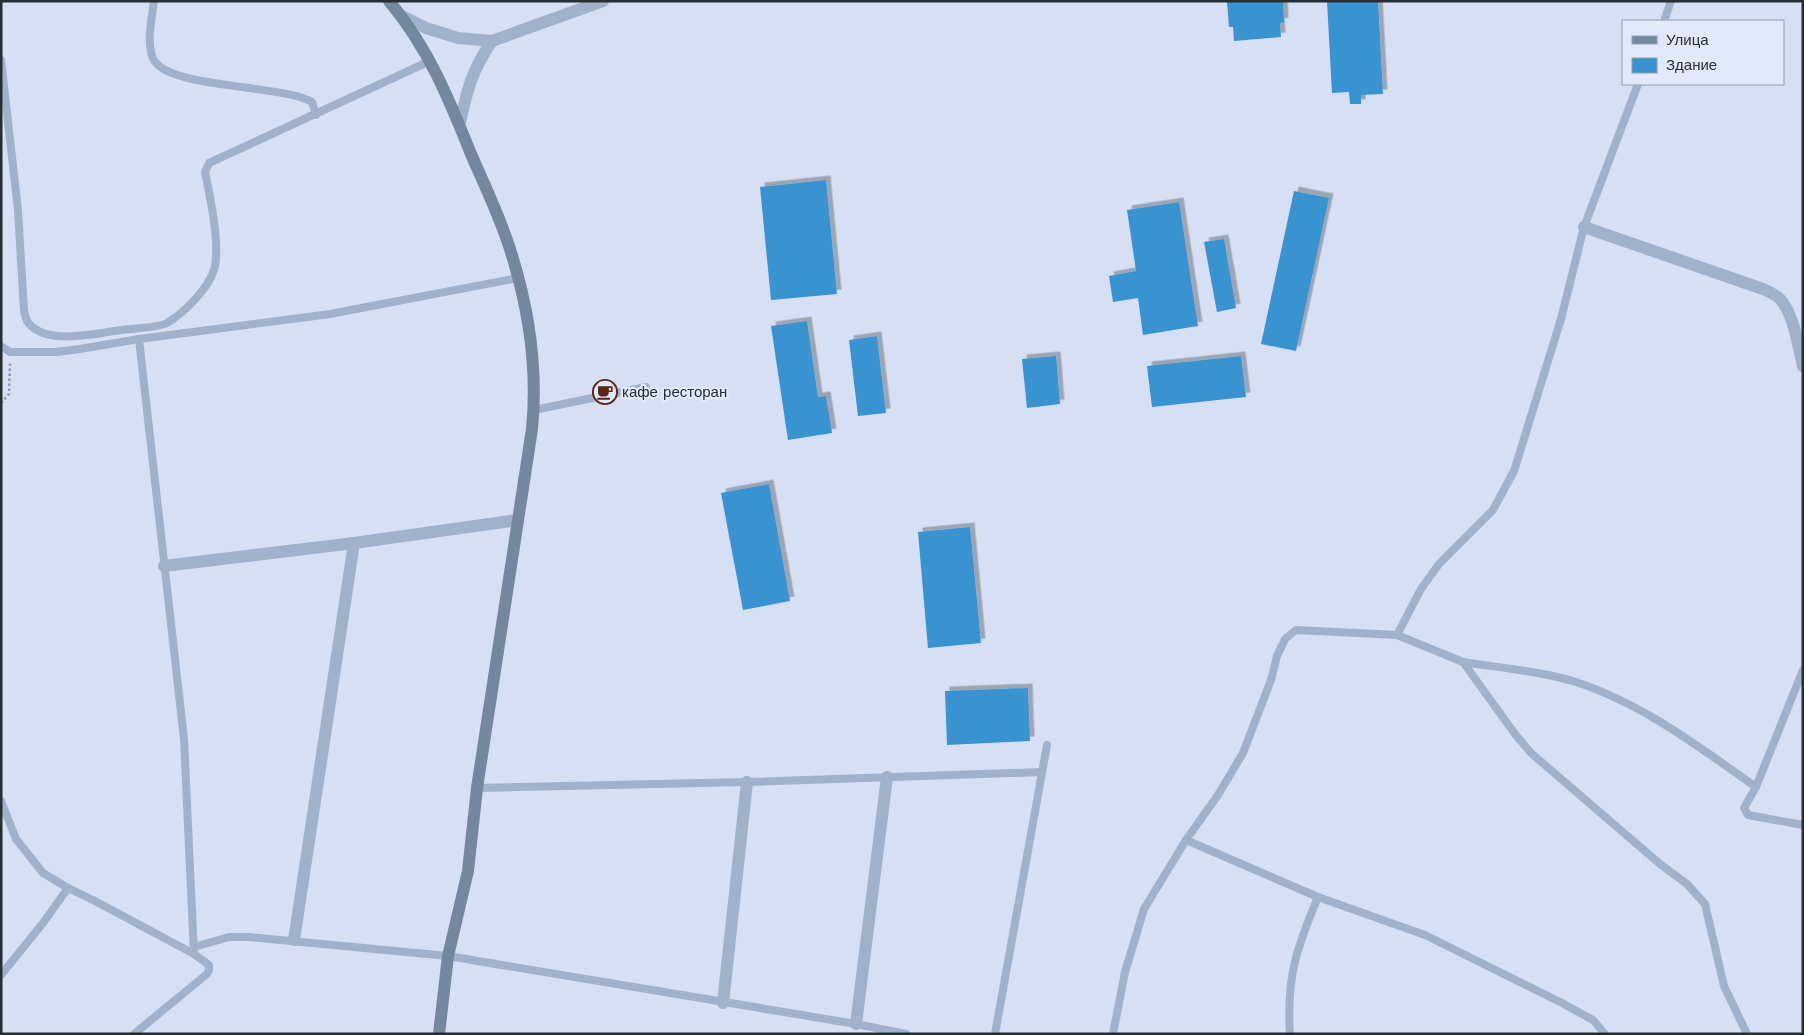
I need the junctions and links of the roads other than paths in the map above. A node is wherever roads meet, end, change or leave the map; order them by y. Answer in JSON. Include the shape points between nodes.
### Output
{"nodes":[{"id":1,"x":154,"y":1,"type":"edge"},
{"id":2,"x":389,"y":1,"type":"edge"},
{"id":3,"x":603,"y":1,"type":"edge"},
{"id":4,"x":1671,"y":1,"type":"edge"},
{"id":5,"x":402,"y":16,"type":"junction"},
{"id":6,"x":1664,"y":20,"type":"edge"},
{"id":7,"x":492,"y":41,"type":"junction"},
{"id":8,"x":1,"y":60,"type":"edge"},
{"id":9,"x":430,"y":61,"type":"junction"},
{"id":10,"x":1638,"y":85,"type":"edge"},
{"id":11,"x":316,"y":114,"type":"junction"},
{"id":12,"x":460,"y":123,"type":"junction"},
{"id":13,"x":1584,"y":227,"type":"junction"},
{"id":14,"x":518,"y":278,"type":"junction"},
{"id":15,"x":139,"y":339,"type":"junction"},
{"id":16,"x":1,"y":346,"type":"edge"},
{"id":17,"x":1803,"y":366,"type":"edge"},
{"id":18,"x":646,"y":387,"type":"dead end"},
{"id":19,"x":534,"y":410,"type":"junction"},
{"id":20,"x":518,"y":520,"type":"junction"},
{"id":21,"x":354,"y":543,"type":"junction"},
{"id":22,"x":164,"y":566,"type":"junction"},
{"id":23,"x":1397,"y":635,"type":"junction"},
{"id":24,"x":1463,"y":662,"type":"junction"},
{"id":25,"x":1803,"y":670,"type":"edge"},
{"id":26,"x":1046,"y":745,"type":"dead end"},
{"id":27,"x":1042,"y":772,"type":"junction"},
{"id":28,"x":887,"y":777,"type":"junction"},
{"id":29,"x":747,"y":782,"type":"junction"},
{"id":30,"x":1756,"y":787,"type":"junction"},
{"id":31,"x":477,"y":788,"type":"junction"},
{"id":32,"x":1,"y":801,"type":"edge"},
{"id":33,"x":1803,"y":825,"type":"edge"},
{"id":34,"x":1186,"y":840,"type":"junction"},
{"id":35,"x":68,"y":888,"type":"junction"},
{"id":36,"x":1318,"y":896,"type":"junction"},
{"id":37,"x":294,"y":940,"type":"junction"},
{"id":38,"x":194,"y":950,"type":"junction"},
{"id":39,"x":448,"y":956,"type":"junction"},
{"id":40,"x":1,"y":974,"type":"edge"},
{"id":41,"x":723,"y":1002,"type":"junction"},
{"id":42,"x":856,"y":1024,"type":"junction"},
{"id":43,"x":134,"y":1034,"type":"edge"},
{"id":44,"x":439,"y":1034,"type":"edge"},
{"id":45,"x":906,"y":1034,"type":"edge"},
{"id":46,"x":995,"y":1034,"type":"edge"},
{"id":47,"x":1113,"y":1034,"type":"edge"},
{"id":48,"x":1290,"y":1034,"type":"edge"},
{"id":49,"x":1605,"y":1034,"type":"edge"},
{"id":50,"x":1747,"y":1034,"type":"edge"}],
"edges":[{"from":1,"to":11,"type":"lane","via":[[150,40],[153,59],[159,66],[173,74],[296,95],[312,102]]},
{"from":2,"to":5,"type":"main road"},
{"from":3,"to":7,"type":"street"},
{"from":4,"to":6,"type":"lane"},
{"from":5,"to":7,"type":"street","via":[[458,38]]},
{"from":5,"to":9,"type":"main road"},
{"from":7,"to":12,"type":"street","via":[[470,79]]},
{"from":8,"to":11,"type":"lane","via":[[18,210],[24,311],[27,321],[34,327],[62,337],[164,324],[183,312],[203,288],[216,264],[217,250],[205,172],[209,163]]},
{"from":9,"to":11,"type":"lane"},
{"from":9,"to":12,"type":"main road"},
{"from":10,"to":13,"type":"lane"},
{"from":12,"to":14,"type":"main road","via":[[508,244]]},
{"from":13,"to":17,"type":"street","via":[[1773,294],[1792,321]]},
{"from":13,"to":23,"type":"lane","via":[[1561,318],[1514,471],[1493,510],[1439,564],[1421,589]]},
{"from":14,"to":15,"type":"lane","via":[[330,314]]},
{"from":14,"to":19,"type":"main road","via":[[530,340]]},
{"from":15,"to":16,"type":"lane","via":[[64,351],[10,352]]},
{"from":15,"to":22,"type":"lane"},
{"from":18,"to":19,"type":"lane"},
{"from":19,"to":20,"type":"main road"},
{"from":20,"to":21,"type":"street"},
{"from":20,"to":31,"type":"main road"},
{"from":21,"to":22,"type":"street"},
{"from":21,"to":37,"type":"street"},
{"from":22,"to":38,"type":"lane","via":[[184,739]]},
{"from":23,"to":24,"type":"lane"},
{"from":23,"to":34,"type":"lane","via":[[1296,630],[1285,640],[1243,754]]},
{"from":24,"to":30,"type":"lane","via":[[1552,676],[1620,700],[1687,738]]},
{"from":24,"to":50,"type":"lane","via":[[1531,753],[1687,884],[1705,904],[1724,986]]},
{"from":25,"to":30,"type":"lane"},
{"from":26,"to":27,"type":"lane"},
{"from":27,"to":28,"type":"lane"},
{"from":27,"to":46,"type":"lane"},
{"from":28,"to":29,"type":"lane"},
{"from":28,"to":42,"type":"street"},
{"from":29,"to":31,"type":"lane"},
{"from":29,"to":41,"type":"street"},
{"from":30,"to":33,"type":"lane","via":[[1744,808],[1748,815]]},
{"from":31,"to":39,"type":"main road","via":[[468,870]]},
{"from":32,"to":35,"type":"lane","via":[[16,839],[43,873]]},
{"from":34,"to":36,"type":"lane"},
{"from":34,"to":47,"type":"lane","via":[[1144,910],[1125,972]]},
{"from":35,"to":38,"type":"lane"},
{"from":35,"to":40,"type":"lane"},
{"from":36,"to":48,"type":"lane","via":[[1292,968],[1288,1009]]},
{"from":36,"to":49,"type":"lane","via":[[1425,935],[1593,1020]]},
{"from":37,"to":38,"type":"lane","via":[[229,937]]},
{"from":37,"to":39,"type":"lane"},
{"from":38,"to":43,"type":"lane","via":[[209,965],[209,970]]},
{"from":39,"to":41,"type":"lane"},
{"from":39,"to":44,"type":"main road"},
{"from":41,"to":42,"type":"lane"},
{"from":42,"to":45,"type":"lane"}]}
